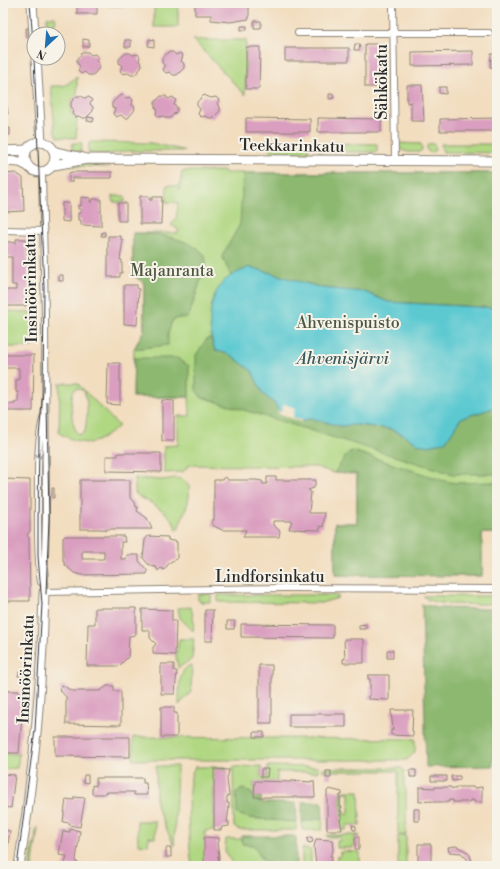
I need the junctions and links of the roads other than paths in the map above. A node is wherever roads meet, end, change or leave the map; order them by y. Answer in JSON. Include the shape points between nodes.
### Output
{"nodes":[{"id":1,"x":32,"y":3,"type":"edge"},
{"id":2,"x":394,"y":3,"type":"edge"},
{"id":3,"x":33,"y":26,"type":"edge"},
{"id":4,"x":298,"y":33,"type":"dead end"},
{"id":5,"x":394,"y":33,"type":"junction"},
{"id":6,"x":489,"y":33,"type":"dead end"},
{"id":7,"x":36,"y":66,"type":"edge"},
{"id":8,"x":41,"y":142,"type":"junction"},
{"id":9,"x":27,"y":150,"type":"junction"},
{"id":10,"x":3,"y":151,"type":"edge"},
{"id":11,"x":55,"y":152,"type":"junction"},
{"id":12,"x":87,"y":159,"type":"junction"},
{"id":13,"x":3,"y":161,"type":"edge"},
{"id":14,"x":395,"y":161,"type":"junction"},
{"id":15,"x":497,"y":161,"type":"edge"},
{"id":16,"x":54,"y":165,"type":"junction"},
{"id":17,"x":28,"y":166,"type":"junction"},
{"id":18,"x":42,"y":172,"type":"junction"},
{"id":19,"x":3,"y":230,"type":"edge"},
{"id":20,"x":44,"y":231,"type":"junction"},
{"id":21,"x":497,"y":589,"type":"edge"},
{"id":22,"x":44,"y":592,"type":"junction"},
{"id":23,"x":19,"y":866,"type":"edge"}],
"edges":[{"from":1,"to":3,"type":"street"},
{"from":2,"to":5,"type":"street","name":"Sähkökatu"},
{"from":4,"to":5,"type":"street"},
{"from":5,"to":6,"type":"street"},
{"from":5,"to":14,"type":"street","name":"Sähkökatu"},
{"from":7,"to":8,"type":"street"},
{"from":8,"to":9,"type":"street","via":[[36,142]]},
{"from":8,"to":11,"type":"street","via":[[47,143]]},
{"from":9,"to":10,"type":"street"},
{"from":9,"to":17,"type":"street"},
{"from":11,"to":12,"type":"street","name":"Teekkarinkatu"},
{"from":11,"to":16,"type":"street"},
{"from":12,"to":14,"type":"street","name":"Teekkarinkatu"},
{"from":12,"to":16,"type":"street","name":"Teekkarinkatu"},
{"from":13,"to":17,"type":"street","via":[[20,162]]},
{"from":14,"to":15,"type":"street","name":"Teekkarinkatu"},
{"from":16,"to":18,"type":"street"},
{"from":17,"to":18,"type":"street"},
{"from":18,"to":20,"type":"street","name":"Insinöörinkatu"},
{"from":19,"to":20,"type":"street"},
{"from":20,"to":22,"type":"street","name":"Insinöörinkatu"},
{"from":21,"to":22,"type":"street","name":"Lindforsinkatu","via":[[276,588]]},
{"from":22,"to":23,"type":"street","name":"Insinöörinkatu","via":[[37,730]]}]}
